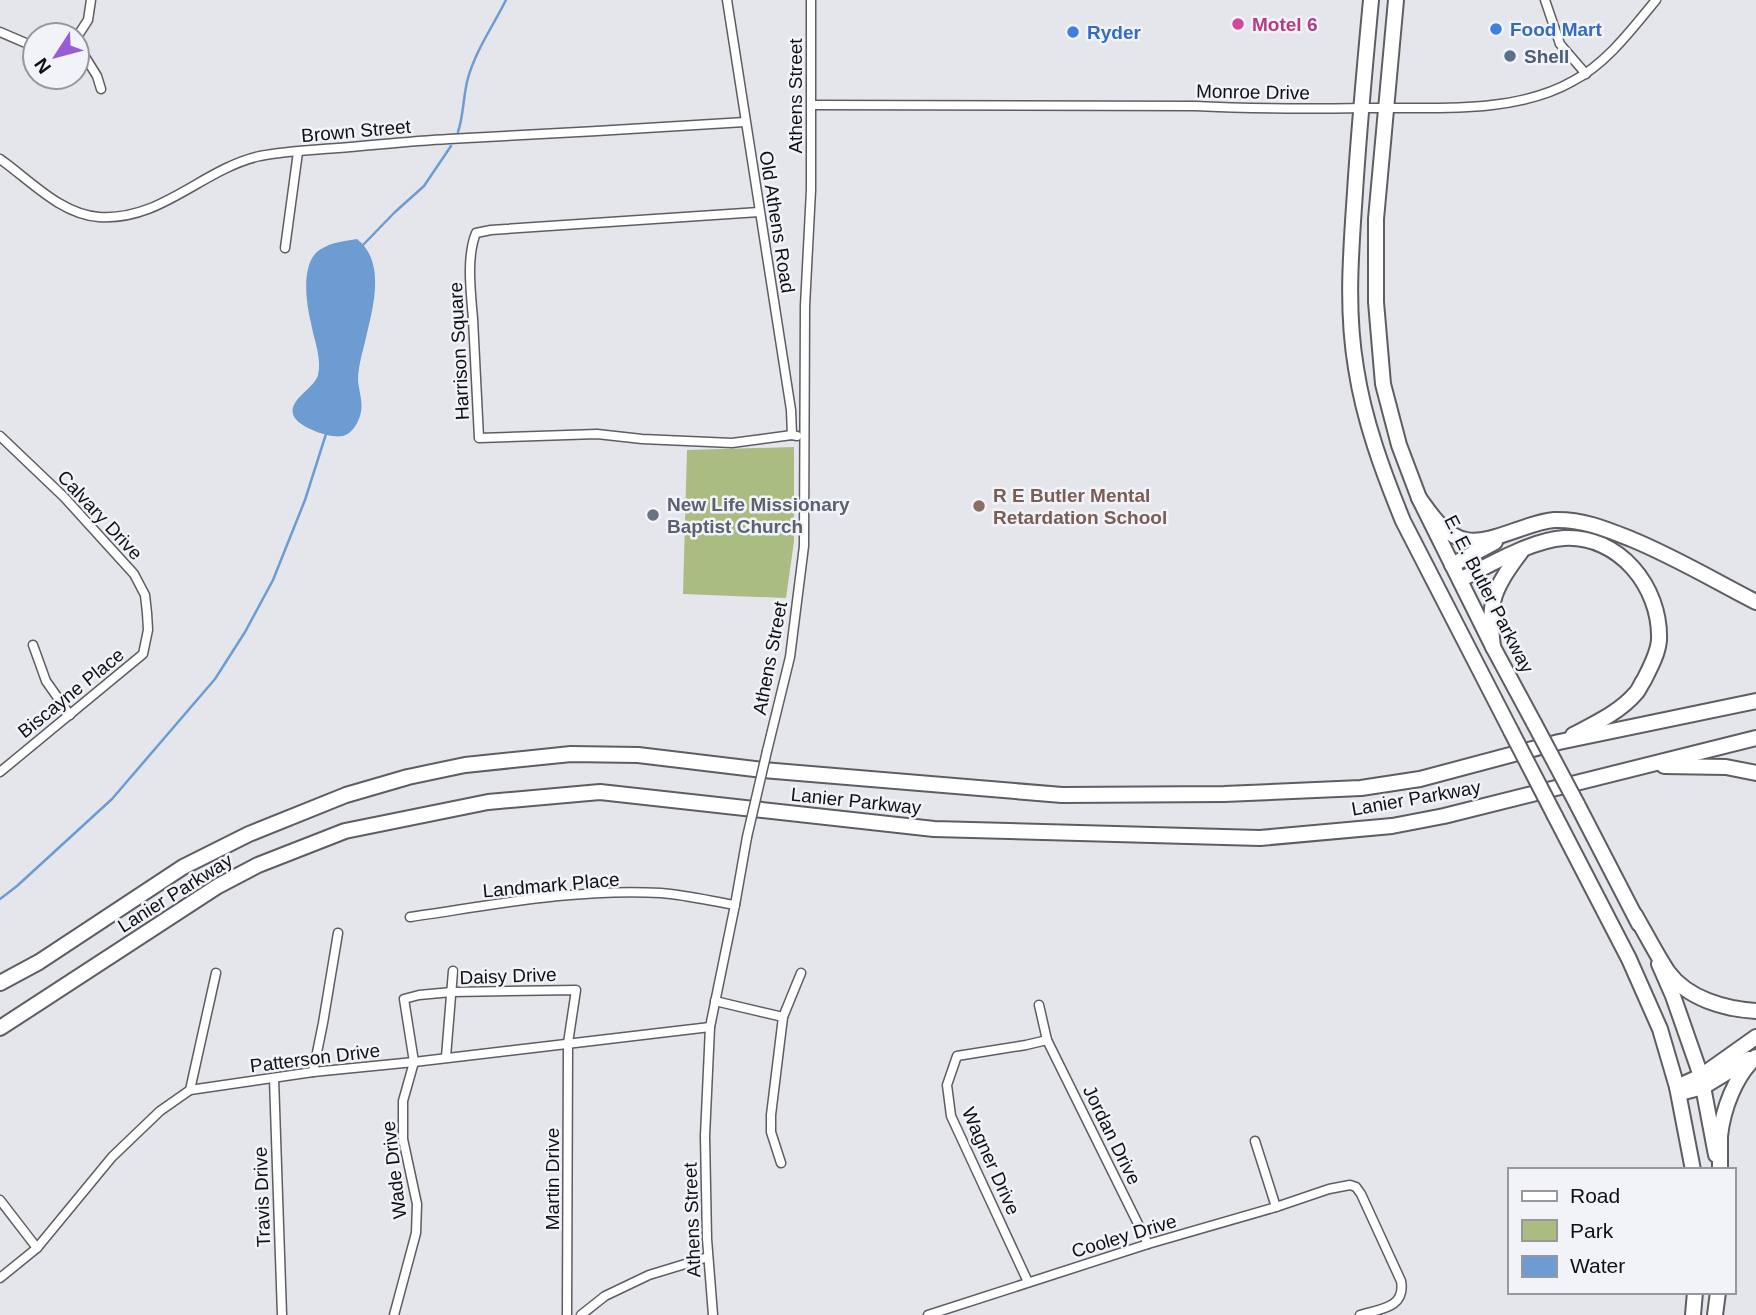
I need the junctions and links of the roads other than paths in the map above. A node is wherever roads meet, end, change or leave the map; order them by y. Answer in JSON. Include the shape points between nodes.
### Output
{"nodes":[{"id":1,"x":91,"y":0,"type":"edge"},
{"id":2,"x":726,"y":0,"type":"edge"},
{"id":3,"x":811,"y":0,"type":"edge"},
{"id":4,"x":1371,"y":0,"type":"edge"},
{"id":5,"x":1396,"y":0,"type":"edge"},
{"id":6,"x":1545,"y":0,"type":"edge"},
{"id":7,"x":1656,"y":0,"type":"edge"},
{"id":8,"x":87,"y":21,"type":"edge"},
{"id":9,"x":0,"y":32,"type":"edge"},
{"id":10,"x":21,"y":41,"type":"edge"},
{"id":11,"x":91,"y":66,"type":"edge"},
{"id":12,"x":1586,"y":74,"type":"junction"},
{"id":13,"x":101,"y":89,"type":"dead end"},
{"id":14,"x":812,"y":104,"type":"junction"},
{"id":15,"x":1361,"y":108,"type":"junction"},
{"id":16,"x":1386,"y":108,"type":"junction"},
{"id":17,"x":745,"y":122,"type":"junction"},
{"id":18,"x":298,"y":152,"type":"junction"},
{"id":19,"x":0,"y":159,"type":"edge"},
{"id":20,"x":759,"y":212,"type":"junction"},
{"id":21,"x":285,"y":248,"type":"dead end"},
{"id":22,"x":792,"y":435,"type":"junction"},
{"id":23,"x":0,"y":436,"type":"edge"},
{"id":24,"x":805,"y":436,"type":"junction"},
{"id":25,"x":1419,"y":498,"type":"junction"},
{"id":26,"x":1514,"y":530,"type":"junction"},
{"id":27,"x":1522,"y":551,"type":"junction"},
{"id":28,"x":1452,"y":565,"type":"junction"},
{"id":29,"x":1431,"y":576,"type":"junction"},
{"id":30,"x":1460,"y":580,"type":"junction"},
{"id":31,"x":1438,"y":590,"type":"junction"},
{"id":32,"x":1756,"y":602,"type":"edge"},
{"id":33,"x":148,"y":630,"type":"joint"},
{"id":34,"x":33,"y":645,"type":"dead end"},
{"id":35,"x":1493,"y":647,"type":"junction"},
{"id":36,"x":1756,"y":701,"type":"edge"},
{"id":37,"x":70,"y":715,"type":"junction"},
{"id":38,"x":1756,"y":738,"type":"edge"},
{"id":39,"x":1559,"y":742,"type":"junction"},
{"id":40,"x":1645,"y":766,"type":"junction"},
{"id":41,"x":0,"y":772,"type":"edge"},
{"id":42,"x":1756,"y":773,"type":"edge"},
{"id":43,"x":735,"y":905,"type":"junction"},
{"id":44,"x":1635,"y":915,"type":"junction"},
{"id":45,"x":411,"y":917,"type":"dead end"},
{"id":46,"x":338,"y":933,"type":"dead end"},
{"id":47,"x":453,"y":971,"type":"dead end"},
{"id":48,"x":801,"y":972,"type":"dead end"},
{"id":49,"x":216,"y":973,"type":"dead end"},
{"id":50,"x":0,"y":983,"type":"edge"},
{"id":51,"x":452,"y":992,"type":"junction"},
{"id":52,"x":715,"y":1001,"type":"junction"},
{"id":53,"x":1039,"y":1004,"type":"dead end"},
{"id":54,"x":1756,"y":1011,"type":"edge"},
{"id":55,"x":783,"y":1017,"type":"junction"},
{"id":56,"x":710,"y":1027,"type":"junction"},
{"id":57,"x":0,"y":1028,"type":"edge"},
{"id":58,"x":1756,"y":1037,"type":"edge"},
{"id":59,"x":1047,"y":1040,"type":"junction"},
{"id":60,"x":568,"y":1043,"type":"junction"},
{"id":61,"x":1756,"y":1056,"type":"edge"},
{"id":62,"x":446,"y":1058,"type":"junction"},
{"id":63,"x":414,"y":1062,"type":"junction"},
{"id":64,"x":313,"y":1072,"type":"junction"},
{"id":65,"x":274,"y":1078,"type":"junction"},
{"id":66,"x":1702,"y":1082,"type":"junction"},
{"id":67,"x":190,"y":1090,"type":"junction"},
{"id":68,"x":1678,"y":1090,"type":"junction"},
{"id":69,"x":1255,"y":1141,"type":"dead end"},
{"id":70,"x":781,"y":1163,"type":"dead end"},
{"id":71,"x":1693,"y":1168,"type":"edge"},
{"id":72,"x":1719,"y":1168,"type":"edge"},
{"id":73,"x":1719,"y":1168,"type":"edge"},
{"id":74,"x":0,"y":1199,"type":"edge"},
{"id":75,"x":1276,"y":1208,"type":"junction"},
{"id":76,"x":1148,"y":1244,"type":"junction"},
{"id":77,"x":37,"y":1248,"type":"junction"},
{"id":78,"x":708,"y":1257,"type":"junction"},
{"id":79,"x":0,"y":1278,"type":"edge"},
{"id":80,"x":1028,"y":1282,"type":"junction"},
{"id":81,"x":1695,"y":1294,"type":"edge"},
{"id":82,"x":1718,"y":1294,"type":"edge"},
{"id":83,"x":282,"y":1315,"type":"edge"},
{"id":84,"x":394,"y":1315,"type":"edge"},
{"id":85,"x":567,"y":1315,"type":"edge"},
{"id":86,"x":581,"y":1315,"type":"edge"},
{"id":87,"x":713,"y":1315,"type":"edge"},
{"id":88,"x":929,"y":1315,"type":"edge"},
{"id":89,"x":1360,"y":1315,"type":"edge"},
{"id":90,"x":1693,"y":1315,"type":"edge"},
{"id":91,"x":1715,"y":1315,"type":"edge"}],
"edges":[{"from":1,"to":8,"type":"street"},
{"from":2,"to":17,"type":"street","name":"Old Athens Road"},
{"from":3,"to":14,"type":"street","name":"Athens Street"},
{"from":4,"to":15,"type":"highway"},
{"from":5,"to":16,"type":"highway","name":"E. E. Butler Parkway"},
{"from":6,"to":12,"type":"street","via":[[1560,44]]},
{"from":7,"to":12,"type":"street","name":"Monroe Drive"},
{"from":9,"to":10,"type":"street"},
{"from":11,"to":13,"type":"street"},
{"from":12,"to":16,"type":"street","name":"Monroe Drive","via":[[1551,92],[1501,103]]},
{"from":14,"to":15,"type":"street","name":"Monroe Drive"},
{"from":14,"to":24,"type":"street","name":"Athens Street"},
{"from":15,"to":16,"type":"street","name":"Monroe Drive"},
{"from":15,"to":29,"type":"highway","via":[[1349,289],[1356,369],[1364,410],[1391,491]]},
{"from":16,"to":25,"type":"highway","name":"E. E. Butler Parkway","via":[[1376,219],[1380,362],[1390,415]]},
{"from":17,"to":18,"type":"street","name":"Brown Street"},
{"from":17,"to":20,"type":"street","name":"Old Athens Road"},
{"from":18,"to":19,"type":"street","name":"Brown Street","via":[[232,164],[177,197],[121,217],[82,214],[64,207]]},
{"from":18,"to":21,"type":"street"},
{"from":20,"to":22,"type":"street","name":"Old Athens Road"},
{"from":20,"to":22,"type":"street","name":"Harrison Square","via":[[476,233],[471,291],[479,438],[597,434],[732,443]]},
{"from":22,"to":24,"type":"street"},
{"from":23,"to":33,"type":"street","name":"Calvary Drive","via":[[134,574],[145,595]]},
{"from":24,"to":43,"type":"street","name":"Athens Street","bridge":true,"via":[[804,547],[790,657]]},
{"from":25,"to":26,"type":"highway","via":[[1440,525],[1465,540],[1480,541]]},
{"from":25,"to":28,"type":"highway","name":"E. E. Butler Parkway"},
{"from":26,"to":28,"type":"highway"},
{"from":26,"to":32,"type":"highway","via":[[1551,520],[1590,524],[1661,552]]},
{"from":27,"to":30,"type":"highway"},
{"from":27,"to":35,"type":"highway","via":[[1492,602]]},
{"from":27,"to":39,"type":"highway","via":[[1566,538],[1603,546],[1642,578],[1657,622],[1658,647],[1636,693],[1619,708]]},
{"from":28,"to":29,"type":"highway"},
{"from":28,"to":30,"type":"highway","name":"E. E. Butler Parkway"},
{"from":29,"to":31,"type":"highway"},
{"from":30,"to":31,"type":"highway"},
{"from":30,"to":35,"type":"highway","name":"E. E. Butler Parkway"},
{"from":31,"to":68,"type":"highway","bridge":true,"via":[[1646,995]]},
{"from":33,"to":37,"type":"street","name":"Biscayne Place","via":[[143,654]]},
{"from":34,"to":37,"type":"street","via":[[46,681]]},
{"from":35,"to":44,"type":"highway","name":"E. E. Butler Parkway","bridge":true},
{"from":36,"to":39,"type":"highway","name":"Lanier Parkway"},
{"from":37,"to":41,"type":"street","name":"Biscayne Place"},
{"from":38,"to":40,"type":"highway","name":"Lanier Parkway"},
{"from":39,"to":50,"type":"highway","name":"Lanier Parkway","via":[[1420,779],[1361,788],[1224,794],[1062,795],[638,755],[571,754],[465,765],[346,795],[249,834],[183,867]]},
{"from":40,"to":42,"type":"highway","via":[[1726,767]]},
{"from":40,"to":57,"type":"highway","name":"Lanier Parkway","via":[[1392,826],[1260,838],[934,829],[600,792],[488,802],[345,831],[258,865],[218,886]]},
{"from":43,"to":45,"type":"street","name":"Landmark Place","via":[[663,893],[601,893]]},
{"from":43,"to":52,"type":"street","name":"Athens Street"},
{"from":44,"to":54,"type":"highway","via":[[1670,974],[1686,989],[1704,1000]]},
{"from":44,"to":66,"type":"highway","name":"E. E. Butler Parkway","via":[[1673,996]]},
{"from":46,"to":64,"type":"street"},
{"from":47,"to":51,"type":"street"},
{"from":48,"to":55,"type":"street"},
{"from":49,"to":67,"type":"street"},
{"from":51,"to":60,"type":"street","name":"Daisy Drive","via":[[576,990]]},
{"from":51,"to":62,"type":"street","name":"Daisy Drive"},
{"from":51,"to":63,"type":"street","via":[[404,999]]},
{"from":52,"to":55,"type":"street"},
{"from":52,"to":56,"type":"street","name":"Athens Street"},
{"from":53,"to":59,"type":"street","name":"Jordan Drive"},
{"from":55,"to":70,"type":"street","via":[[771,1115]]},
{"from":56,"to":60,"type":"street","name":"Patterson Drive"},
{"from":56,"to":78,"type":"street","name":"Athens Street","via":[[705,1136]]},
{"from":58,"to":66,"type":"highway"},
{"from":59,"to":76,"type":"street","name":"Jordan Drive"},
{"from":59,"to":80,"type":"street","name":"Wagner Drive","via":[[957,1056],[947,1085],[951,1116]]},
{"from":60,"to":62,"type":"street","name":"Patterson Drive"},
{"from":60,"to":85,"type":"street","name":"Martin Drive"},
{"from":61,"to":66,"type":"highway"},
{"from":61,"to":73,"type":"highway","via":[[1739,1078],[1725,1112]]},
{"from":62,"to":63,"type":"street","name":"Patterson Drive"},
{"from":63,"to":64,"type":"street","name":"Patterson Drive"},
{"from":63,"to":84,"type":"street","name":"Wade Drive","via":[[403,1101],[403,1139],[417,1204],[416,1233]]},
{"from":64,"to":65,"type":"street","name":"Patterson Drive"},
{"from":65,"to":67,"type":"street","name":"Patterson Drive"},
{"from":65,"to":83,"type":"street","name":"Travis Drive"},
{"from":66,"to":68,"type":"highway"},
{"from":66,"to":72,"type":"highway","name":"E. E. Butler Parkway"},
{"from":67,"to":77,"type":"street","name":"Patterson Drive","via":[[160,1111],[112,1157]]},
{"from":68,"to":71,"type":"highway"},
{"from":69,"to":75,"type":"street"},
{"from":74,"to":77,"type":"street"},
{"from":75,"to":76,"type":"street","name":"Cooley Drive"},
{"from":75,"to":89,"type":"street","name":"Cooley Drive","via":[[1329,1189],[1356,1187],[1403,1292],[1389,1307]]},
{"from":76,"to":80,"type":"street","name":"Cooley Drive"},
{"from":77,"to":79,"type":"street","name":"Patterson Drive"},
{"from":78,"to":86,"type":"street","via":[[649,1275],[605,1296]]},
{"from":78,"to":87,"type":"street","name":"Athens Street"},
{"from":80,"to":88,"type":"street","name":"Cooley Drive"},
{"from":81,"to":90,"type":"highway"},
{"from":82,"to":91,"type":"highway"}]}
